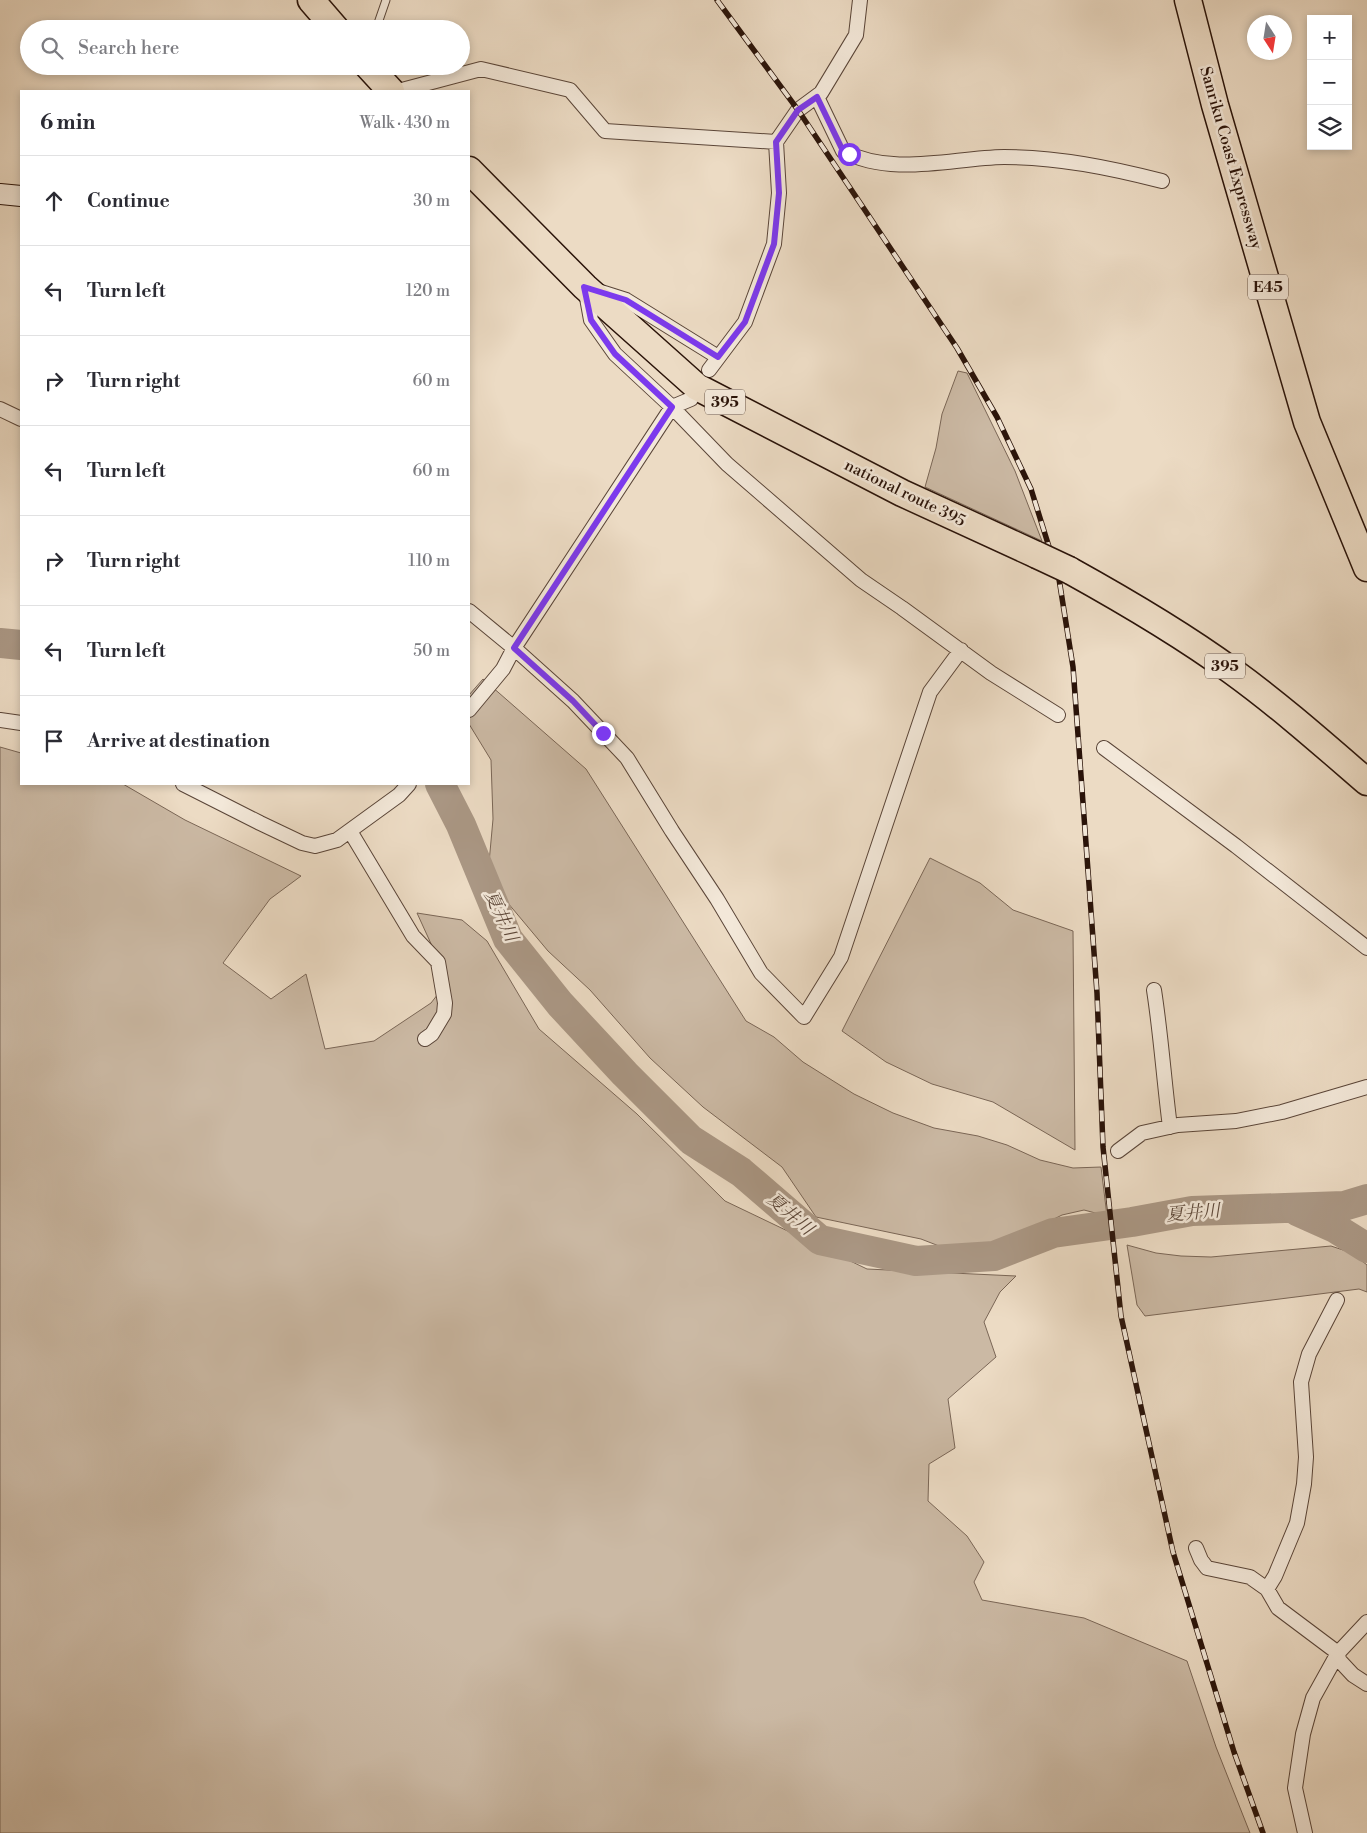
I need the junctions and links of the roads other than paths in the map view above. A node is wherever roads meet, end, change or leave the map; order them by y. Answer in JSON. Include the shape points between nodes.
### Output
{"nodes":[{"id":1,"x":311,"y":0,"type":"edge"},
{"id":2,"x":386,"y":0,"type":"edge"},
{"id":3,"x":860,"y":0,"type":"edge"},
{"id":4,"x":1188,"y":0,"type":"edge"},
{"id":5,"x":328,"y":20,"type":"edge"},
{"id":6,"x":379,"y":20,"type":"edge"},
{"id":7,"x":470,"y":72,"type":"edge"},
{"id":8,"x":376,"y":75,"type":"edge"},
{"id":9,"x":458,"y":75,"type":"edge"},
{"id":10,"x":390,"y":90,"type":"edge"},
{"id":11,"x":402,"y":90,"type":"edge"},
{"id":12,"x":817,"y":97,"type":"junction"},
{"id":13,"x":776,"y":142,"type":"junction"},
{"id":14,"x":470,"y":171,"type":"edge"},
{"id":15,"x":1162,"y":181,"type":"dead end"},
{"id":16,"x":0,"y":194,"type":"edge"},
{"id":17,"x":20,"y":196,"type":"edge"},
{"id":18,"x":584,"y":287,"type":"junction"},
{"id":19,"x":718,"y":357,"type":"junction"},
{"id":20,"x":709,"y":370,"type":"dead end"},
{"id":21,"x":691,"y":399,"type":"dead end"},
{"id":22,"x":672,"y":407,"type":"junction"},
{"id":23,"x":0,"y":409,"type":"edge"},
{"id":24,"x":20,"y":419,"type":"edge"},
{"id":25,"x":1367,"y":568,"type":"edge"},
{"id":26,"x":470,"y":612,"type":"edge"},
{"id":27,"x":514,"y":648,"type":"junction"},
{"id":28,"x":961,"y":650,"type":"junction"},
{"id":29,"x":470,"y":709,"type":"edge"},
{"id":30,"x":1058,"y":715,"type":"dead end"},
{"id":31,"x":0,"y":720,"type":"edge"},
{"id":32,"x":20,"y":723,"type":"edge"},
{"id":33,"x":1104,"y":748,"type":"dead end"},
{"id":34,"x":1367,"y":782,"type":"edge"},
{"id":35,"x":185,"y":785,"type":"edge"},
{"id":36,"x":407,"y":785,"type":"edge"},
{"id":37,"x":350,"y":830,"type":"junction"},
{"id":38,"x":1367,"y":948,"type":"edge"},
{"id":39,"x":1154,"y":990,"type":"dead end"},
{"id":40,"x":425,"y":1039,"type":"dead end"},
{"id":41,"x":1367,"y":1087,"type":"edge"},
{"id":42,"x":1170,"y":1127,"type":"junction"},
{"id":43,"x":1118,"y":1151,"type":"dead end"},
{"id":44,"x":1337,"y":1300,"type":"dead end"},
{"id":45,"x":1196,"y":1548,"type":"dead end"},
{"id":46,"x":1267,"y":1589,"type":"junction"},
{"id":47,"x":1367,"y":1622,"type":"edge"},
{"id":48,"x":1338,"y":1652,"type":"junction"},
{"id":49,"x":1367,"y":1684,"type":"edge"},
{"id":50,"x":1305,"y":1833,"type":"edge"}],
"edges":[{"from":1,"to":5,"type":"highway"},
{"from":2,"to":6,"type":"lane"},
{"from":3,"to":12,"type":"street","via":[[856,35]]},
{"from":4,"to":25,"type":"highway","name":"Sanriku Coast Expressway","number":"E45","via":[[1215,105],[1307,422]]},
{"from":7,"to":13,"type":"street","via":[[481,69],[570,90],[605,131]]},
{"from":8,"to":10,"type":"highway"},
{"from":9,"to":11,"type":"street"},
{"from":12,"to":13,"type":"street","via":[[798,110]]},
{"from":12,"to":15,"type":"street","via":[[843,151],[887,164],[937,164],[1003,157],[1054,159]]},
{"from":13,"to":19,"type":"street","via":[[779,193],[774,244],[745,322]]},
{"from":14,"to":18,"type":"highway","name":"national route 395","number":"395"},
{"from":16,"to":17,"type":"street"},
{"from":18,"to":19,"type":"street","via":[[626,300]]},
{"from":18,"to":22,"type":"street","via":[[591,320],[615,354]]},
{"from":18,"to":34,"type":"highway","name":"national route 395","number":"395","bridge":true,"via":[[697,387],[902,493],[1069,570],[1151,616],[1232,671]]},
{"from":19,"to":20,"type":"street"},
{"from":21,"to":22,"type":"street"},
{"from":22,"to":27,"type":"street"},
{"from":22,"to":28,"type":"street","via":[[727,464],[861,580]]},
{"from":23,"to":24,"type":"street"},
{"from":26,"to":27,"type":"street"},
{"from":27,"to":28,"type":"street","via":[[573,701],[628,758],[761,973],[804,1016],[841,957],[930,692]]},
{"from":27,"to":29,"type":"street","via":[[503,669]]},
{"from":28,"to":30,"type":"street"},
{"from":31,"to":32,"type":"street"},
{"from":33,"to":38,"type":"street"},
{"from":35,"to":37,"type":"street","via":[[302,843],[315,846],[337,840]]},
{"from":36,"to":37,"type":"street","via":[[399,795]]},
{"from":37,"to":40,"type":"street","via":[[413,936],[438,962],[444,1014],[432,1034]]},
{"from":39,"to":42,"type":"street"},
{"from":41,"to":42,"type":"street","via":[[1282,1112],[1236,1121]]},
{"from":42,"to":43,"type":"street","via":[[1142,1133]]},
{"from":44,"to":46,"type":"street","via":[[1309,1354],[1301,1382],[1306,1457],[1304,1484],[1297,1523]]},
{"from":45,"to":46,"type":"street","via":[[1207,1568],[1250,1577]]},
{"from":46,"to":48,"type":"street","via":[[1278,1608]]},
{"from":47,"to":48,"type":"street"},
{"from":48,"to":49,"type":"street","via":[[1339,1660]]},
{"from":48,"to":50,"type":"street","via":[[1313,1698],[1303,1734],[1296,1788]]}]}
